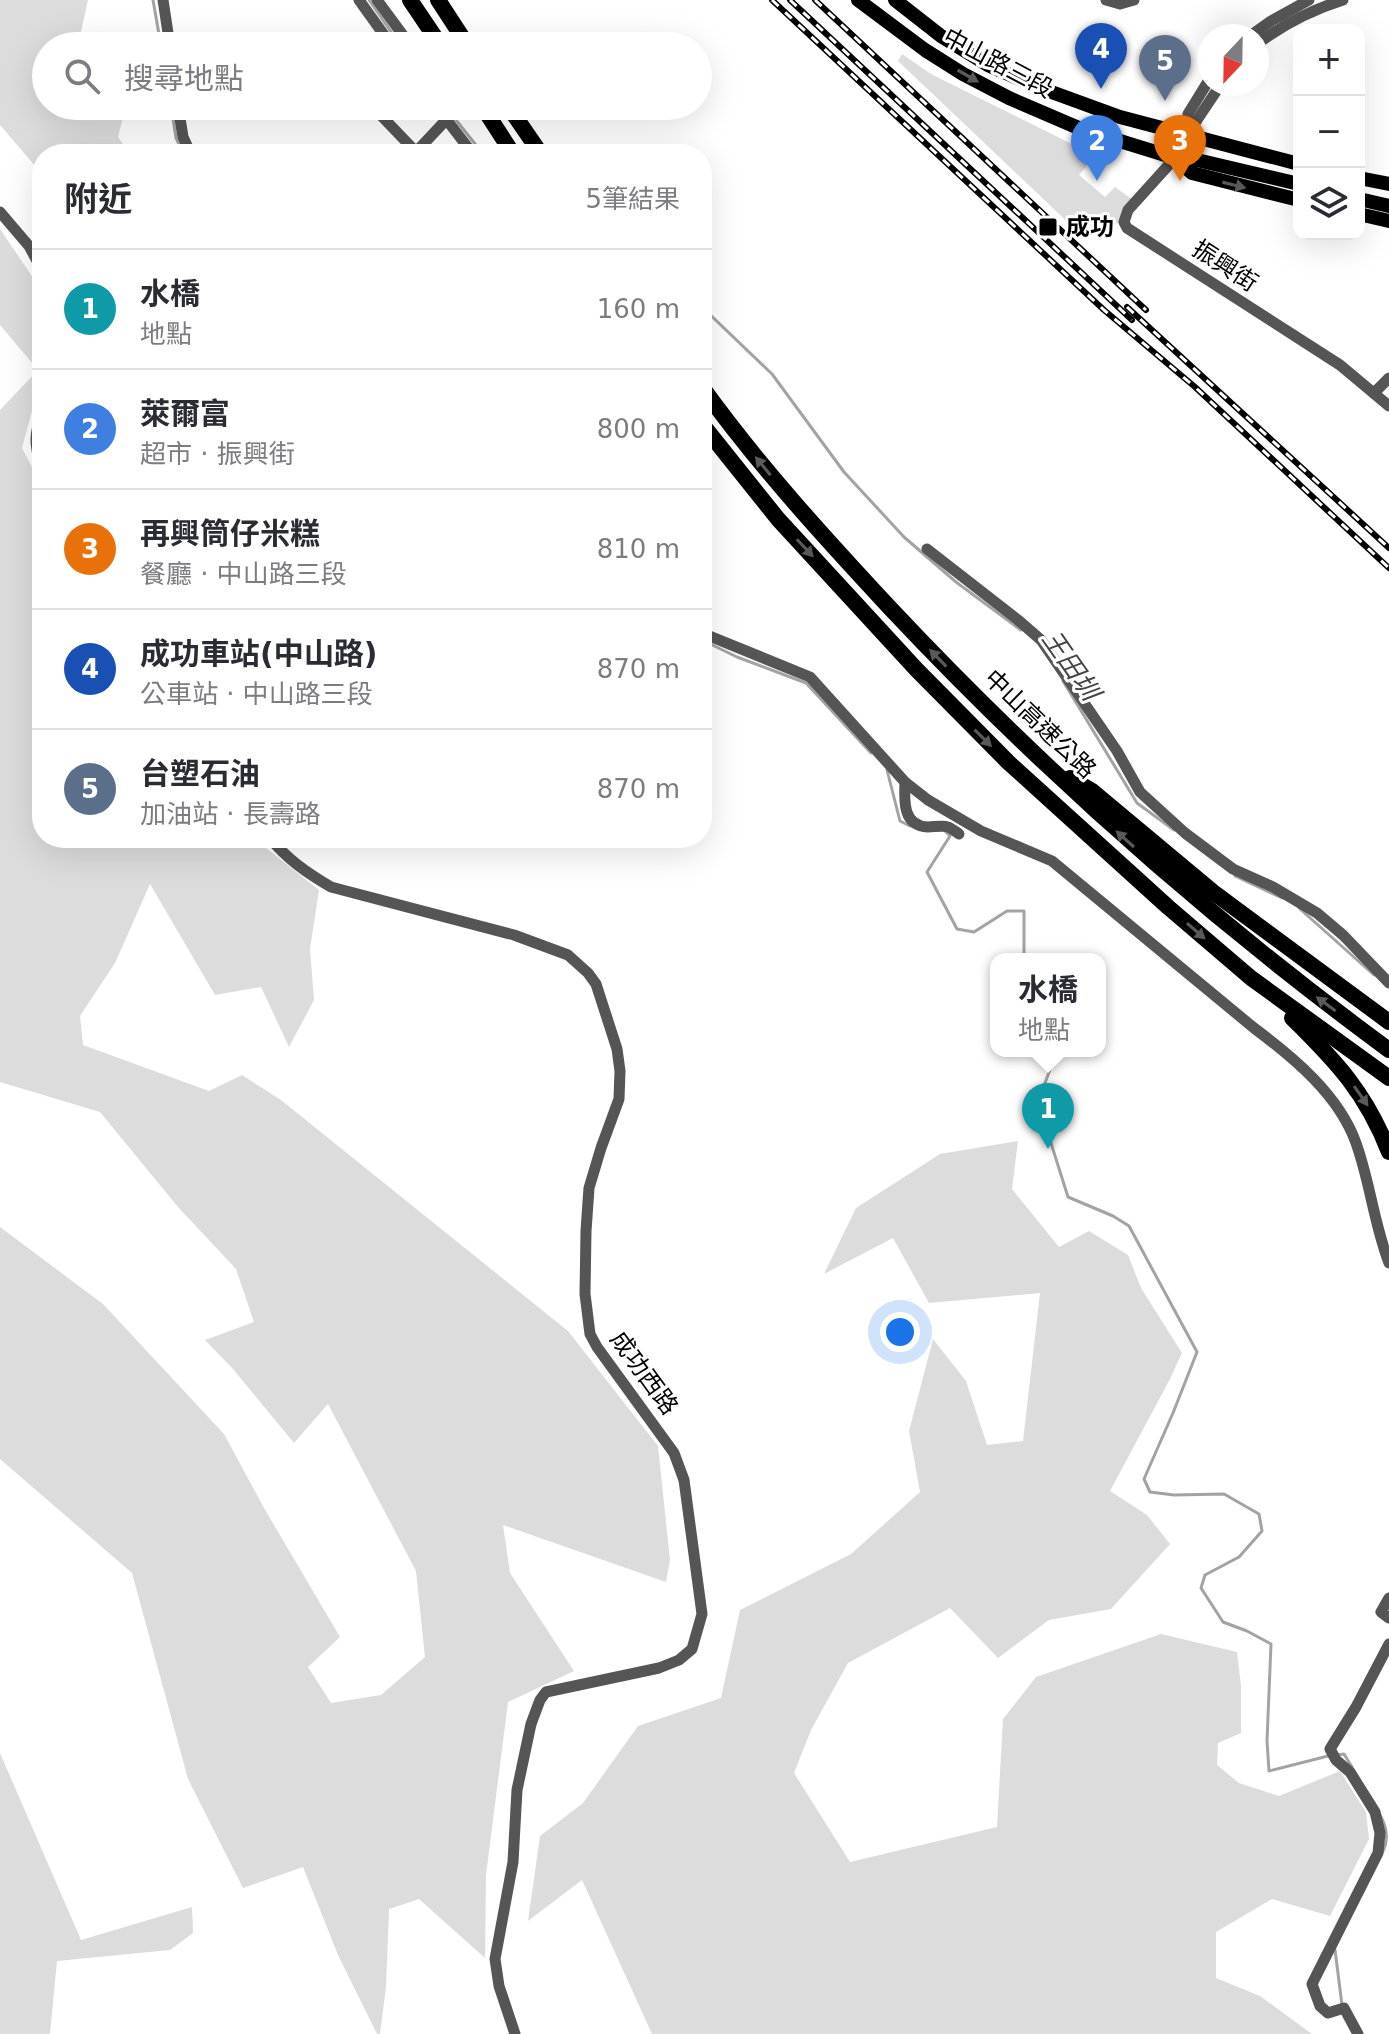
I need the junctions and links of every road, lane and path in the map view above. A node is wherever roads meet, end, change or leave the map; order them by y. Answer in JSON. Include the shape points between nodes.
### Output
{"nodes":[{"id":1,"x":163,"y":0,"type":"edge"},
{"id":2,"x":359,"y":0,"type":"edge"},
{"id":3,"x":377,"y":0,"type":"edge"},
{"id":4,"x":410,"y":0,"type":"edge"},
{"id":5,"x":438,"y":0,"type":"edge"},
{"id":6,"x":858,"y":0,"type":"edge"},
{"id":7,"x":895,"y":0,"type":"edge"},
{"id":8,"x":1107,"y":0,"type":"edge"},
{"id":9,"x":1134,"y":0,"type":"edge"},
{"id":10,"x":1309,"y":0,"type":"edge"},
{"id":11,"x":1343,"y":0,"type":"edge"},
{"id":12,"x":1267,"y":24,"type":"edge"},
{"id":13,"x":168,"y":32,"type":"edge"},
{"id":14,"x":382,"y":32,"type":"edge"},
{"id":15,"x":401,"y":32,"type":"edge"},
{"id":16,"x":432,"y":32,"type":"edge"},
{"id":17,"x":459,"y":32,"type":"edge"},
{"id":18,"x":1269,"y":35,"type":"edge"},
{"id":19,"x":1199,"y":96,"type":"edge"},
{"id":20,"x":1213,"y":96,"type":"edge"},
{"id":21,"x":180,"y":120,"type":"edge"},
{"id":22,"x":385,"y":120,"type":"edge"},
{"id":23,"x":446,"y":120,"type":"joint"},
{"id":24,"x":491,"y":120,"type":"edge"},
{"id":25,"x":518,"y":120,"type":"edge"},
{"id":26,"x":1187,"y":135,"type":"junction"},
{"id":27,"x":186,"y":144,"type":"edge"},
{"id":28,"x":408,"y":144,"type":"edge"},
{"id":29,"x":424,"y":144,"type":"edge"},
{"id":30,"x":465,"y":144,"type":"edge"},
{"id":31,"x":507,"y":144,"type":"edge"},
{"id":32,"x":534,"y":144,"type":"edge"},
{"id":33,"x":1175,"y":158,"type":"junction"},
{"id":34,"x":1293,"y":162,"type":"edge"},
{"id":35,"x":1365,"y":179,"type":"edge"},
{"id":36,"x":1293,"y":183,"type":"edge"},
{"id":37,"x":1389,"y":184,"type":"edge"},
{"id":38,"x":1293,"y":198,"type":"edge"},
{"id":39,"x":1365,"y":200,"type":"edge"},
{"id":40,"x":1389,"y":206,"type":"edge"},
{"id":41,"x":0,"y":212,"type":"edge"},
{"id":42,"x":1365,"y":215,"type":"edge"},
{"id":43,"x":1389,"y":221,"type":"edge"},
{"id":44,"x":32,"y":252,"type":"edge"},
{"id":45,"x":1389,"y":378,"type":"edge"},
{"id":46,"x":1374,"y":393,"type":"junction"},
{"id":47,"x":712,"y":400,"type":"edge"},
{"id":48,"x":1389,"y":406,"type":"edge"},
{"id":49,"x":712,"y":436,"type":"edge"},
{"id":50,"x":927,"y":549,"type":"dead end"},
{"id":51,"x":712,"y":637,"type":"edge"},
{"id":52,"x":1052,"y":770,"type":"junction"},
{"id":53,"x":905,"y":782,"type":"junction"},
{"id":54,"x":959,"y":834,"type":"dead end"},
{"id":55,"x":278,"y":848,"type":"edge"},
{"id":56,"x":1251,"y":978,"type":"junction"},
{"id":57,"x":1389,"y":983,"type":"edge"},
{"id":58,"x":1340,"y":987,"type":"junction"},
{"id":59,"x":1389,"y":1015,"type":"edge"},
{"id":60,"x":1389,"y":1022,"type":"edge"},
{"id":61,"x":1389,"y":1050,"type":"edge"},
{"id":62,"x":1389,"y":1078,"type":"edge"},
{"id":63,"x":1389,"y":1152,"type":"edge"},
{"id":64,"x":1389,"y":1263,"type":"edge"},
{"id":65,"x":1389,"y":1598,"type":"edge"},
{"id":66,"x":1389,"y":1618,"type":"edge"},
{"id":67,"x":1389,"y":1644,"type":"edge"},
{"id":68,"x":515,"y":2034,"type":"edge"},
{"id":69,"x":1358,"y":2034,"type":"edge"}],
"edges":[{"from":1,"to":13,"type":"street"},
{"from":2,"to":14,"type":"street"},
{"from":3,"to":15,"type":"street"},
{"from":4,"to":16,"type":"highway"},
{"from":5,"to":17,"type":"highway"},
{"from":6,"to":33,"type":"main road","name":"中山路三段","one_way":true,"via":[[925,50],[998,92],[1081,129]]},
{"from":7,"to":26,"type":"main road","name":"中山路三段","via":[[988,65],[1120,117]]},
{"from":8,"to":9,"type":"street"},
{"from":10,"to":12,"type":"street"},
{"from":11,"to":18,"type":"street","via":[[1314,9]]},
{"from":19,"to":26,"type":"street","via":[[1188,114]]},
{"from":20,"to":26,"type":"street"},
{"from":21,"to":27,"type":"street"},
{"from":22,"to":28,"type":"street"},
{"from":23,"to":29,"type":"street"},
{"from":23,"to":30,"type":"street"},
{"from":24,"to":31,"type":"highway"},
{"from":25,"to":32,"type":"highway"},
{"from":26,"to":33,"type":"street"},
{"from":26,"to":34,"type":"main road","name":"中山路三段"},
{"from":33,"to":36,"type":"main road","name":"中山路三段"},
{"from":33,"to":38,"type":"main road","name":"中山路三段","one_way":true,"via":[[1192,173]]},
{"from":33,"to":46,"type":"street","name":"振興街","via":[[1128,210],[1127,228],[1340,365]]},
{"from":35,"to":37,"type":"main road"},
{"from":39,"to":40,"type":"main road"},
{"from":41,"to":44,"type":"street"},
{"from":42,"to":43,"type":"main road"},
{"from":45,"to":46,"type":"street"},
{"from":46,"to":48,"type":"street","name":"振興街"},
{"from":52,"to":47,"type":"highway","name":"中山高速公路","one_way":true,"via":[[944,665],[796,506]]},
{"from":49,"to":56,"type":"highway","name":"中山高速公路","one_way":true,"via":[[778,519],[1008,762]]},
{"from":50,"to":57,"type":"street","via":[[1041,640],[1140,792],[1233,869],[1317,913]]},
{"from":51,"to":53,"type":"street","via":[[810,677]]},
{"from":52,"to":58,"type":"highway","via":[[1092,791],[1213,892]]},
{"from":61,"to":52,"type":"highway","name":"中山高速公路","one_way":true,"via":[[1198,901]]},
{"from":53,"to":54,"type":"street","via":[[905,810],[913,823],[948,826]]},
{"from":53,"to":64,"type":"street","via":[[981,831],[1052,861],[1288,1053],[1333,1101],[1355,1140]]},
{"from":55,"to":68,"type":"street","name":"成功西路","via":[[331,887],[514,935],[568,955],[596,984],[617,1049],[619,1099],[589,1188],[585,1294],[590,1334],[674,1453],[684,1480],[702,1614],[692,1649],[679,1660],[546,1692],[540,1700],[517,1790],[513,1862],[495,1959]]},
{"from":56,"to":62,"type":"highway","name":"中山高速公路"},
{"from":56,"to":63,"type":"highway","one_way":true,"via":[[1336,1061],[1373,1114]]},
{"from":58,"to":59,"type":"highway"},
{"from":58,"to":60,"type":"highway"},
{"from":65,"to":66,"type":"street","via":[[1381,1612]]},
{"from":67,"to":69,"type":"street","via":[[1330,1749],[1375,1812],[1380,1833],[1378,1853],[1312,1984],[1320,2006],[1328,2013],[1344,2008]]}]}
